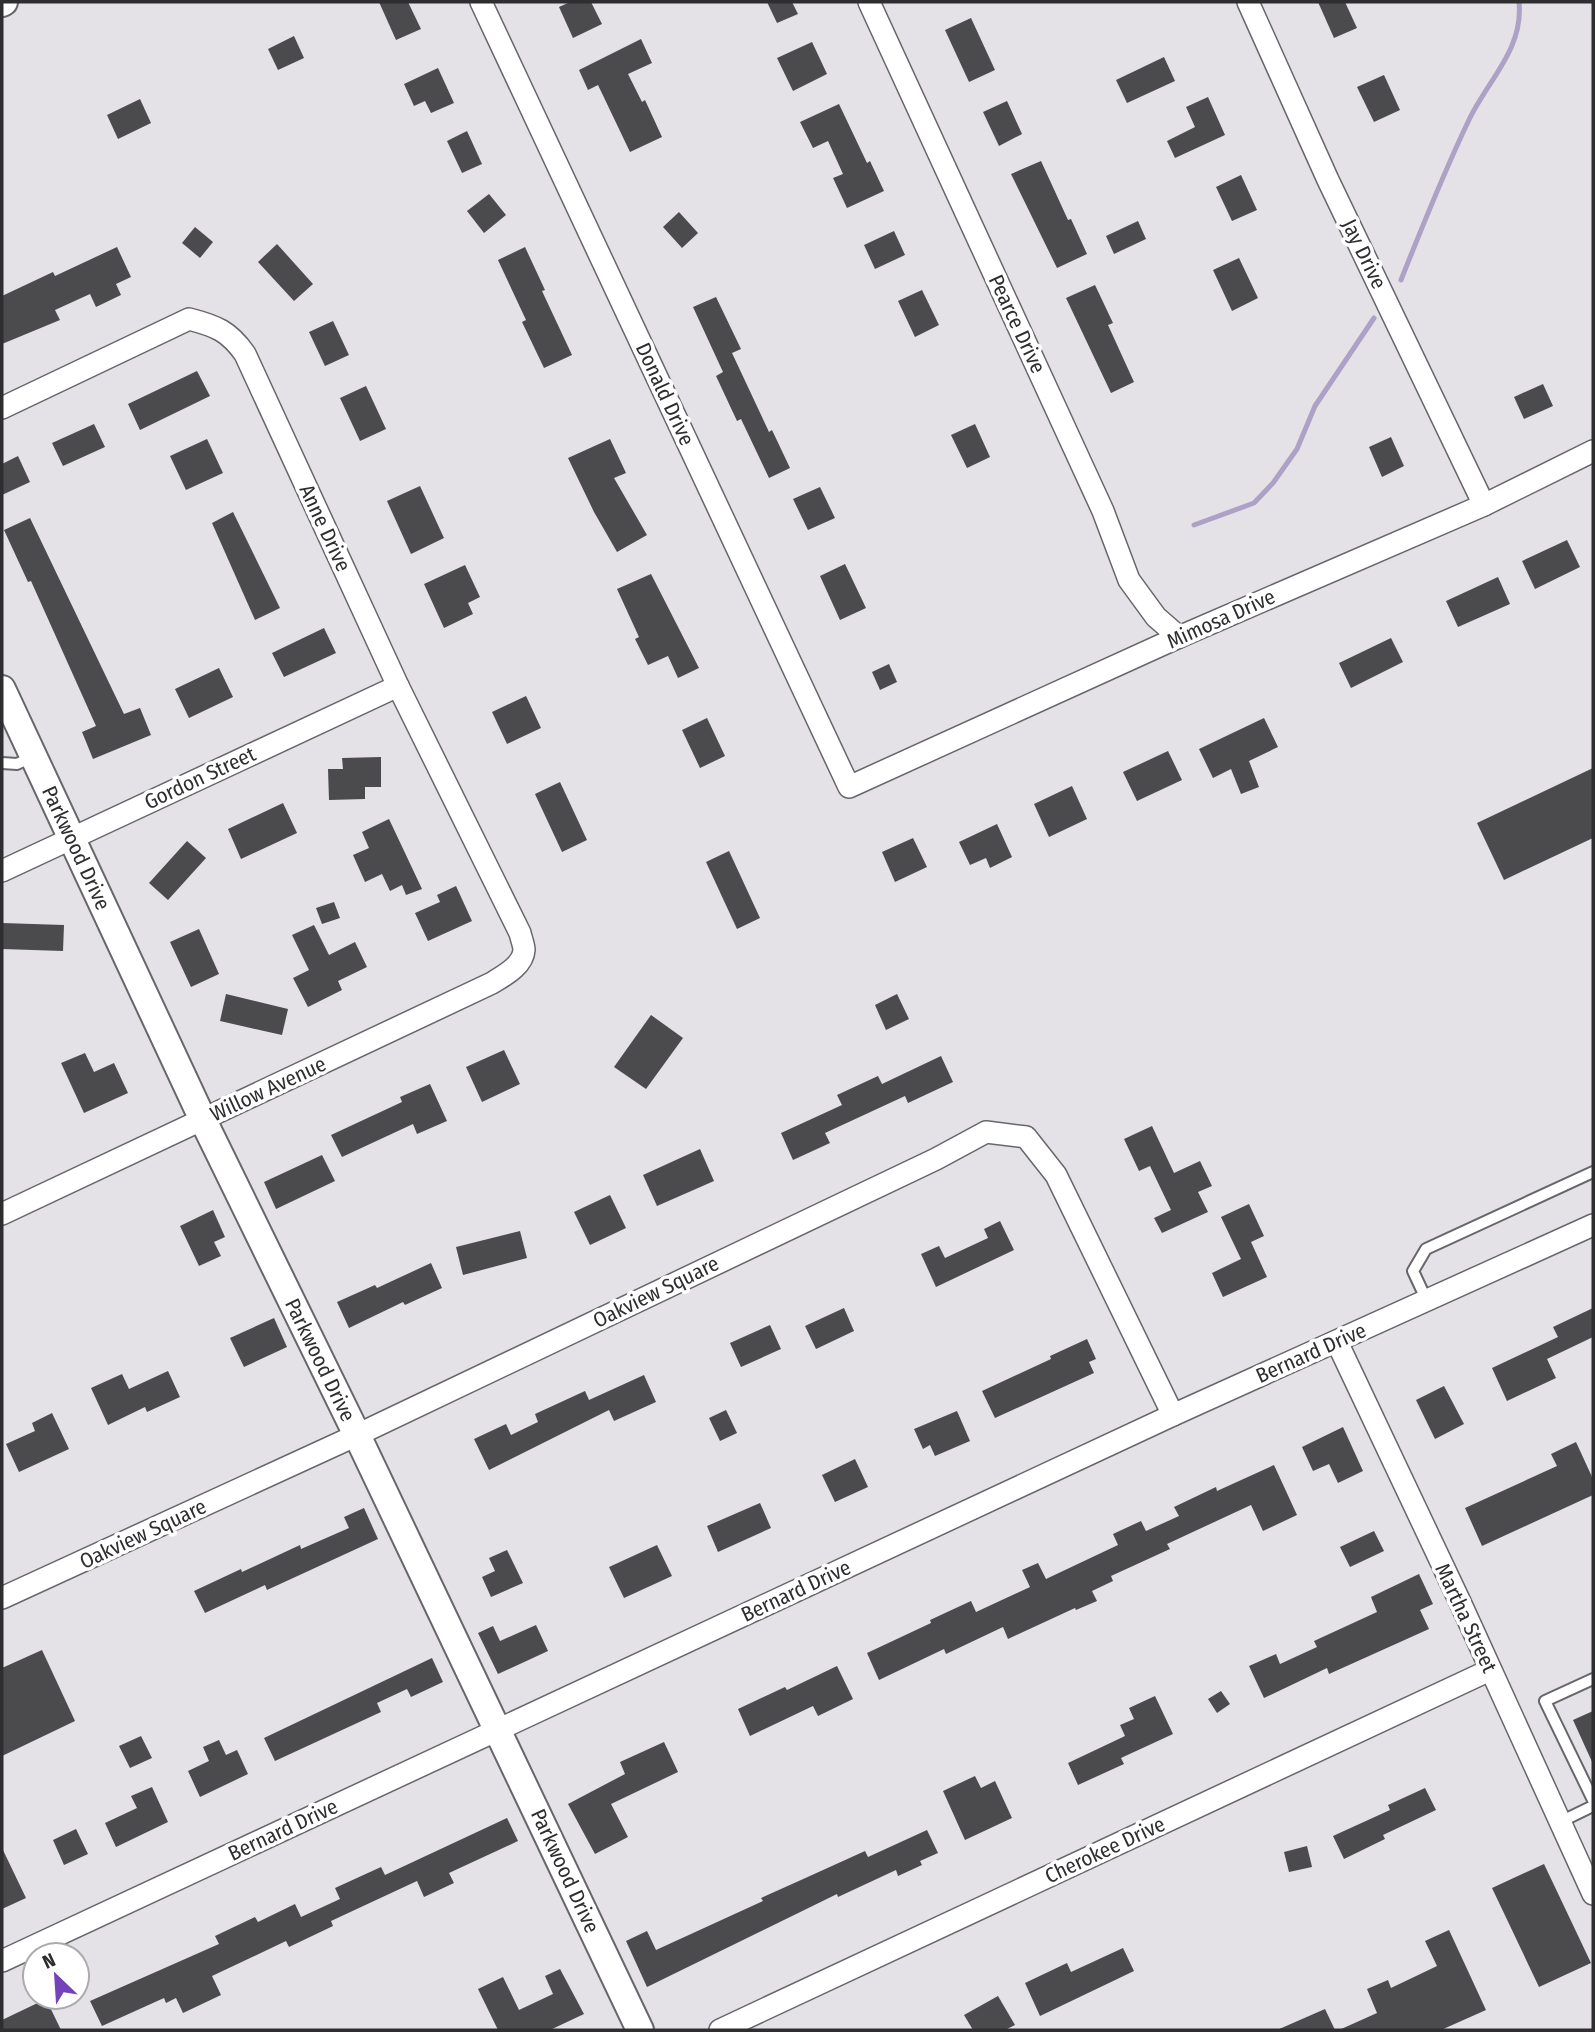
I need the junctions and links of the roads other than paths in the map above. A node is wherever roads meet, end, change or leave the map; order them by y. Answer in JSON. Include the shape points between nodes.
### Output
{"nodes":[{"id":1,"x":481,"y":2,"type":"edge"},
{"id":2,"x":869,"y":2,"type":"edge"},
{"id":3,"x":1248,"y":2,"type":"edge"},
{"id":4,"x":2,"y":408,"type":"edge"},
{"id":5,"x":1593,"y":451,"type":"edge"},
{"id":6,"x":1484,"y":505,"type":"junction"},
{"id":7,"x":1179,"y":637,"type":"junction"},
{"id":8,"x":398,"y":686,"type":"junction"},
{"id":9,"x":2,"y":689,"type":"edge"},
{"id":10,"x":33,"y":756,"type":"junction"},
{"id":11,"x":2,"y":763,"type":"edge"},
{"id":12,"x":849,"y":787,"type":"joint"},
{"id":13,"x":71,"y":838,"type":"junction"},
{"id":14,"x":2,"y":871,"type":"edge"},
{"id":15,"x":524,"y":950,"type":"joint"},
{"id":16,"x":202,"y":1120,"type":"junction"},
{"id":17,"x":1593,"y":1172,"type":"edge"},
{"id":18,"x":2,"y":1214,"type":"edge"},
{"id":19,"x":1593,"y":1225,"type":"edge"},
{"id":20,"x":1427,"y":1301,"type":"junction"},
{"id":21,"x":1337,"y":1342,"type":"junction"},
{"id":22,"x":1173,"y":1415,"type":"junction"},
{"id":23,"x":357,"y":1435,"type":"junction"},
{"id":24,"x":2,"y":1598,"type":"edge"},
{"id":25,"x":1490,"y":1670,"type":"junction"},
{"id":26,"x":1593,"y":1679,"type":"edge"},
{"id":27,"x":498,"y":1730,"type":"junction"},
{"id":28,"x":1593,"y":1800,"type":"edge"},
{"id":29,"x":1593,"y":1806,"type":"edge"},
{"id":30,"x":1560,"y":1822,"type":"junction"},
{"id":31,"x":1593,"y":1894,"type":"edge"},
{"id":32,"x":2,"y":1961,"type":"edge"},
{"id":33,"x":640,"y":2030,"type":"edge"},
{"id":34,"x":720,"y":2030,"type":"edge"}],
"edges":[{"from":1,"to":12,"type":"street","name":"Donald Drive"},
{"from":2,"to":7,"type":"street","name":"Pearce Drive","via":[[1103,511],[1129,580],[1156,617]]},
{"from":3,"to":6,"type":"street","name":"Jay Drive"},
{"from":4,"to":8,"type":"street","name":"Anne Drive","via":[[189,320],[233,338],[245,354]]},
{"from":5,"to":6,"type":"street","name":"Mimosa Drive"},
{"from":6,"to":7,"type":"street","name":"Mimosa Drive"},
{"from":7,"to":12,"type":"street","name":"Mimosa Drive"},
{"from":8,"to":13,"type":"street","name":"Gordon Street"},
{"from":8,"to":15,"type":"street","name":"Anne Drive","via":[[520,933]]},
{"from":9,"to":10,"type":"street","name":"Parkwood Drive"},
{"from":10,"to":11,"type":"lane","via":[[17,764]]},
{"from":10,"to":13,"type":"street","name":"Parkwood Drive"},
{"from":13,"to":14,"type":"street","name":"Gordon Street"},
{"from":13,"to":16,"type":"street","name":"Parkwood Drive"},
{"from":15,"to":16,"type":"street","name":"Willow Avenue","via":[[509,972],[492,983]]},
{"from":16,"to":18,"type":"street","name":"Willow Avenue"},
{"from":16,"to":23,"type":"street","name":"Parkwood Drive"},
{"from":17,"to":20,"type":"lane","via":[[1426,1249],[1413,1271]]},
{"from":19,"to":20,"type":"street","name":"Bernard Drive"},
{"from":20,"to":21,"type":"street","name":"Bernard Drive"},
{"from":21,"to":22,"type":"street","name":"Bernard Drive"},
{"from":21,"to":25,"type":"street","name":"Martha Street"},
{"from":22,"to":23,"type":"street","name":"Oakview Square","via":[[1056,1175],[1026,1137],[986,1132]]},
{"from":22,"to":27,"type":"street","name":"Bernard Drive"},
{"from":23,"to":24,"type":"street","name":"Oakview Square"},
{"from":23,"to":27,"type":"street","name":"Parkwood Drive"},
{"from":25,"to":30,"type":"street","name":"Martha Street"},
{"from":25,"to":34,"type":"street","name":"Cherokee Drive"},
{"from":26,"to":28,"type":"lane","via":[[1545,1701]]},
{"from":27,"to":32,"type":"street","name":"Bernard Drive"},
{"from":27,"to":33,"type":"street","name":"Parkwood Drive"},
{"from":29,"to":30,"type":"lane"},
{"from":30,"to":31,"type":"street","name":"Martha Street"}]}
